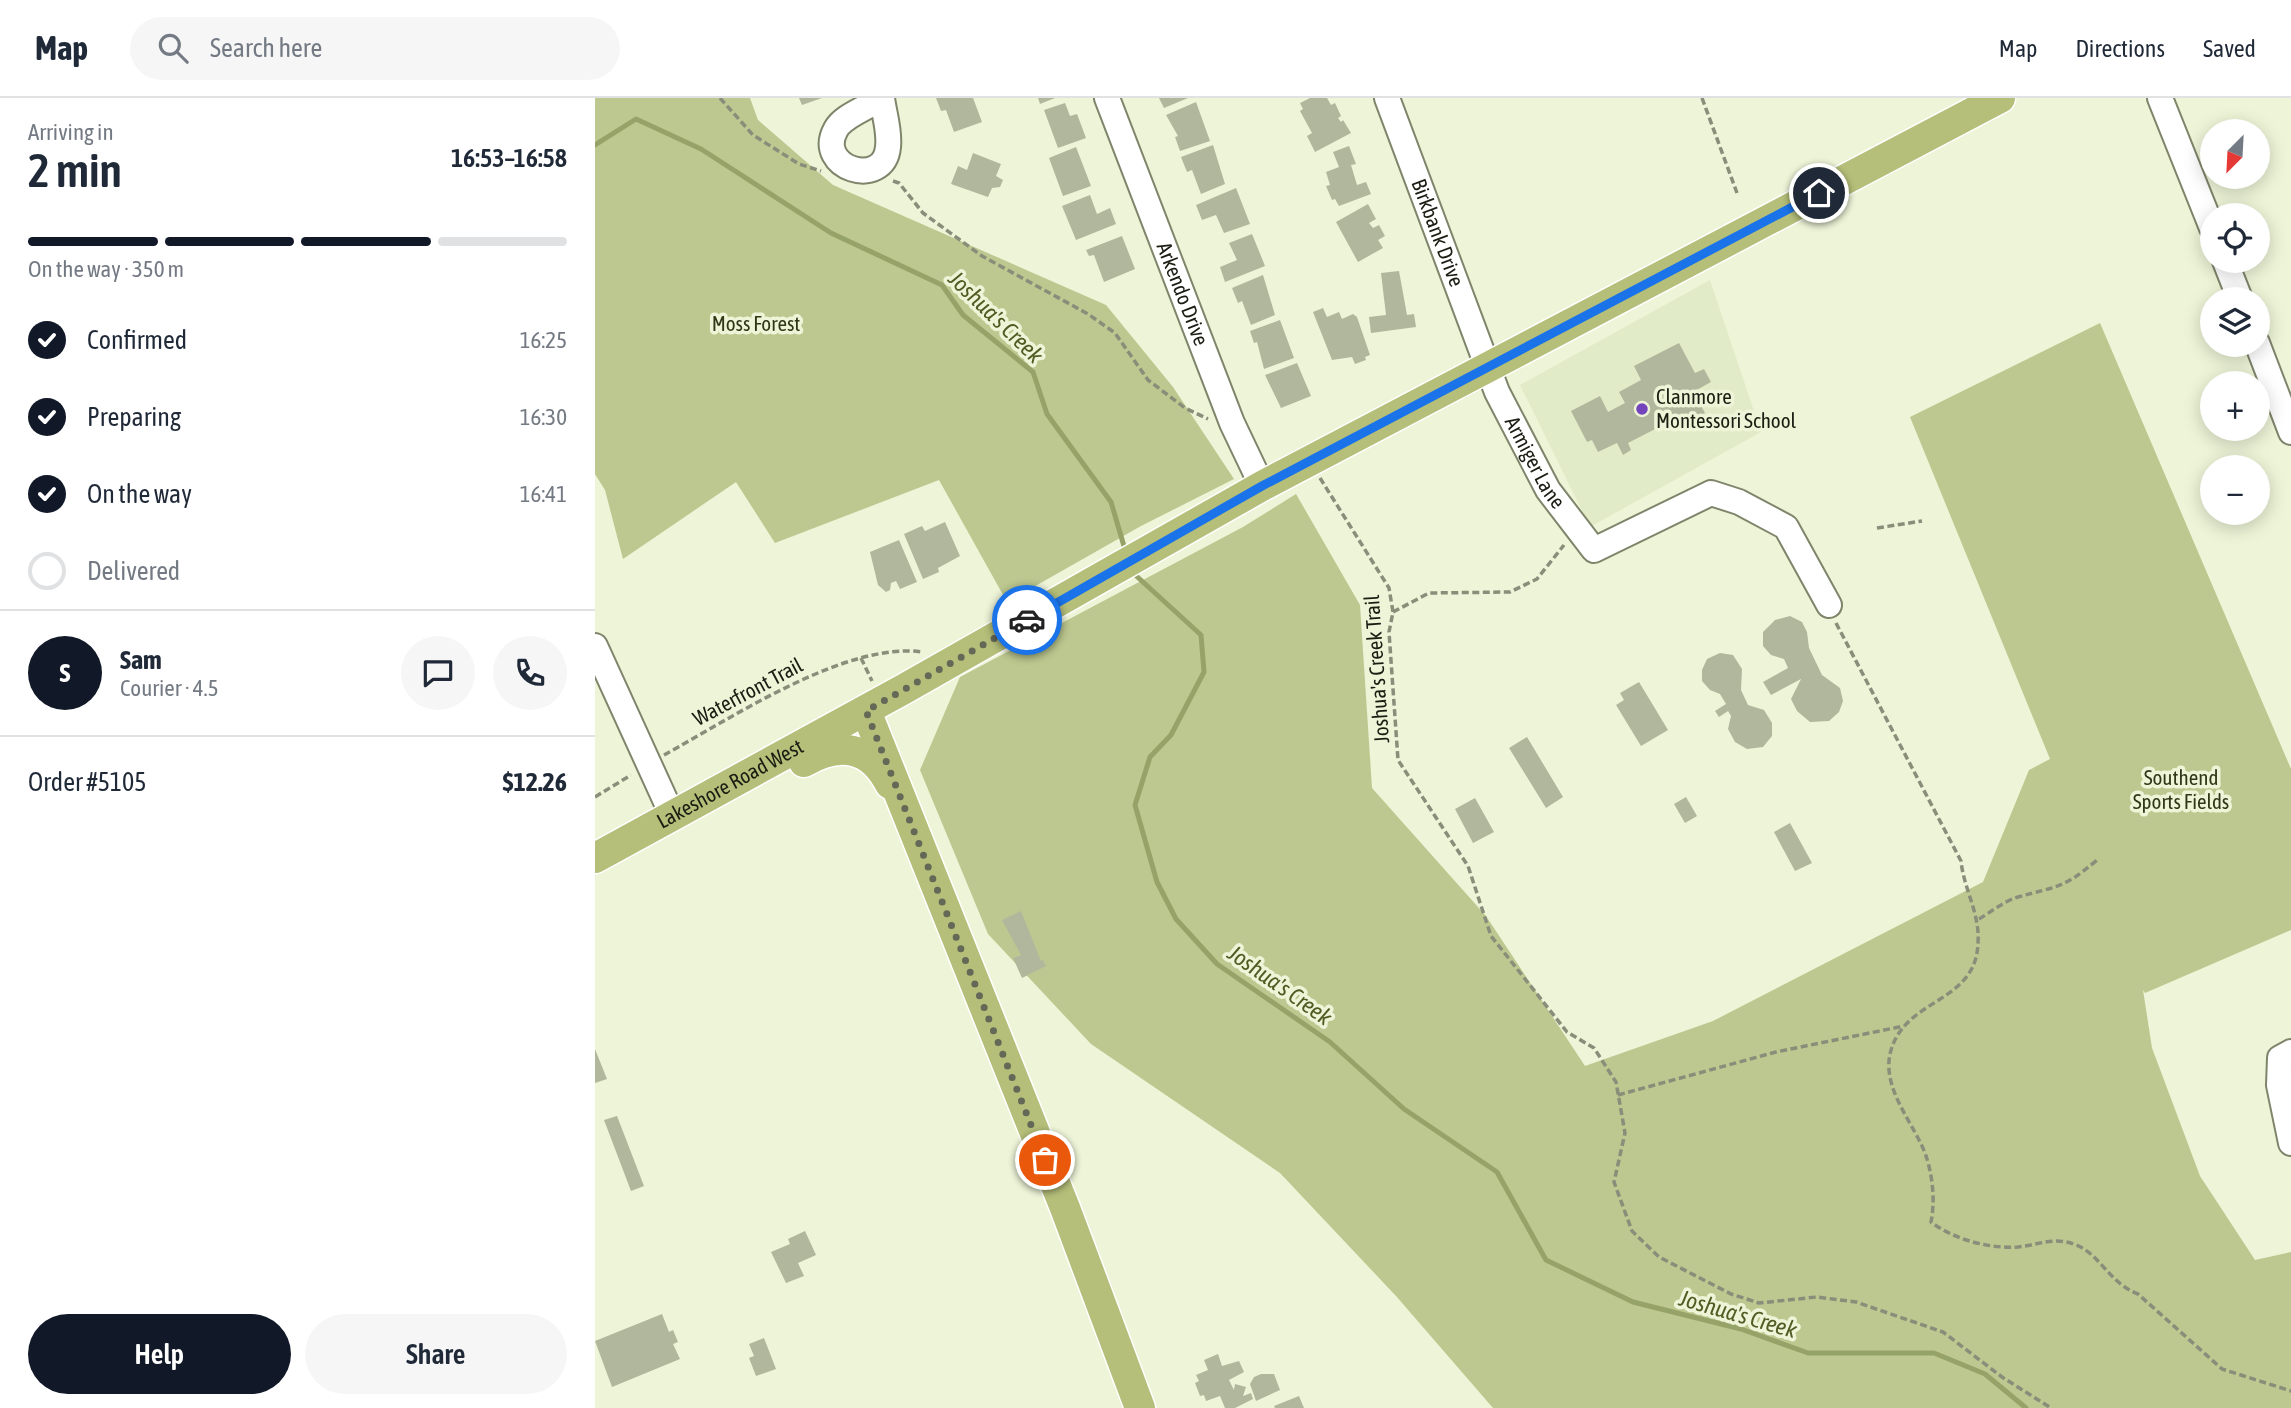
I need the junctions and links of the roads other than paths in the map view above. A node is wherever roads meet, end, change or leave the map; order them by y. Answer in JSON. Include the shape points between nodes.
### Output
{"nodes":[{"id":1,"x":1107,"y":98,"type":"edge"},
{"id":2,"x":1387,"y":98,"type":"edge"},
{"id":3,"x":2000,"y":98,"type":"edge"},
{"id":4,"x":2160,"y":98,"type":"edge"},
{"id":5,"x":2202,"y":203,"type":"edge"},
{"id":6,"x":2266,"y":357,"type":"edge"},
{"id":7,"x":1486,"y":367,"type":"junction"},
{"id":8,"x":2282,"y":381,"type":"edge"},
{"id":9,"x":2291,"y":432,"type":"edge"},
{"id":10,"x":1262,"y":486,"type":"junction"},
{"id":11,"x":1829,"y":605,"type":"road end"},
{"id":12,"x":595,"y":646,"type":"edge"},
{"id":13,"x":603,"y":686,"type":"edge"},
{"id":14,"x":870,"y":698,"type":"junction"},
{"id":15,"x":745,"y":778,"type":"junction"},
{"id":16,"x":673,"y":817,"type":"junction"},
{"id":17,"x":910,"y":819,"type":"junction"},
{"id":18,"x":595,"y":858,"type":"edge"},
{"id":19,"x":2291,"y":1052,"type":"edge"},
{"id":20,"x":2291,"y":1143,"type":"edge"},
{"id":21,"x":1140,"y":1408,"type":"edge"}],
"edges":[{"from":1,"to":10,"type":"street","name":"Arkendo Drive","via":[[1232,423]]},
{"from":2,"to":7,"type":"street","name":"Birkbank Drive"},
{"from":3,"to":7,"type":"main road","name":"Lakeshore Road West"},
{"from":4,"to":5,"type":"street"},
{"from":6,"to":8,"type":"street"},
{"from":7,"to":10,"type":"main road","name":"Lakeshore Road West"},
{"from":7,"to":11,"type":"street","name":"Armiger Lane","via":[[1548,490],[1594,550],[1711,493],[1786,527]]},
{"from":8,"to":9,"type":"street"},
{"from":10,"to":14,"type":"main road","name":"Lakeshore Road West","via":[[1172,540]]},
{"from":12,"to":13,"type":"street"},
{"from":13,"to":16,"type":"street","via":[[650,762]]},
{"from":14,"to":15,"type":"main road","name":"Lakeshore Road West"},
{"from":14,"to":17,"type":"main road"},
{"from":15,"to":16,"type":"main road","name":"Lakeshore Road West"},
{"from":15,"to":17,"type":"main road","via":[[761,786],[816,755],[831,749],[848,750],[884,772]]},
{"from":16,"to":18,"type":"main road","name":"Lakeshore Road West"},
{"from":17,"to":21,"type":"main road"},
{"from":19,"to":20,"type":"street","via":[[2280,1058],[2279,1085]]}]}
